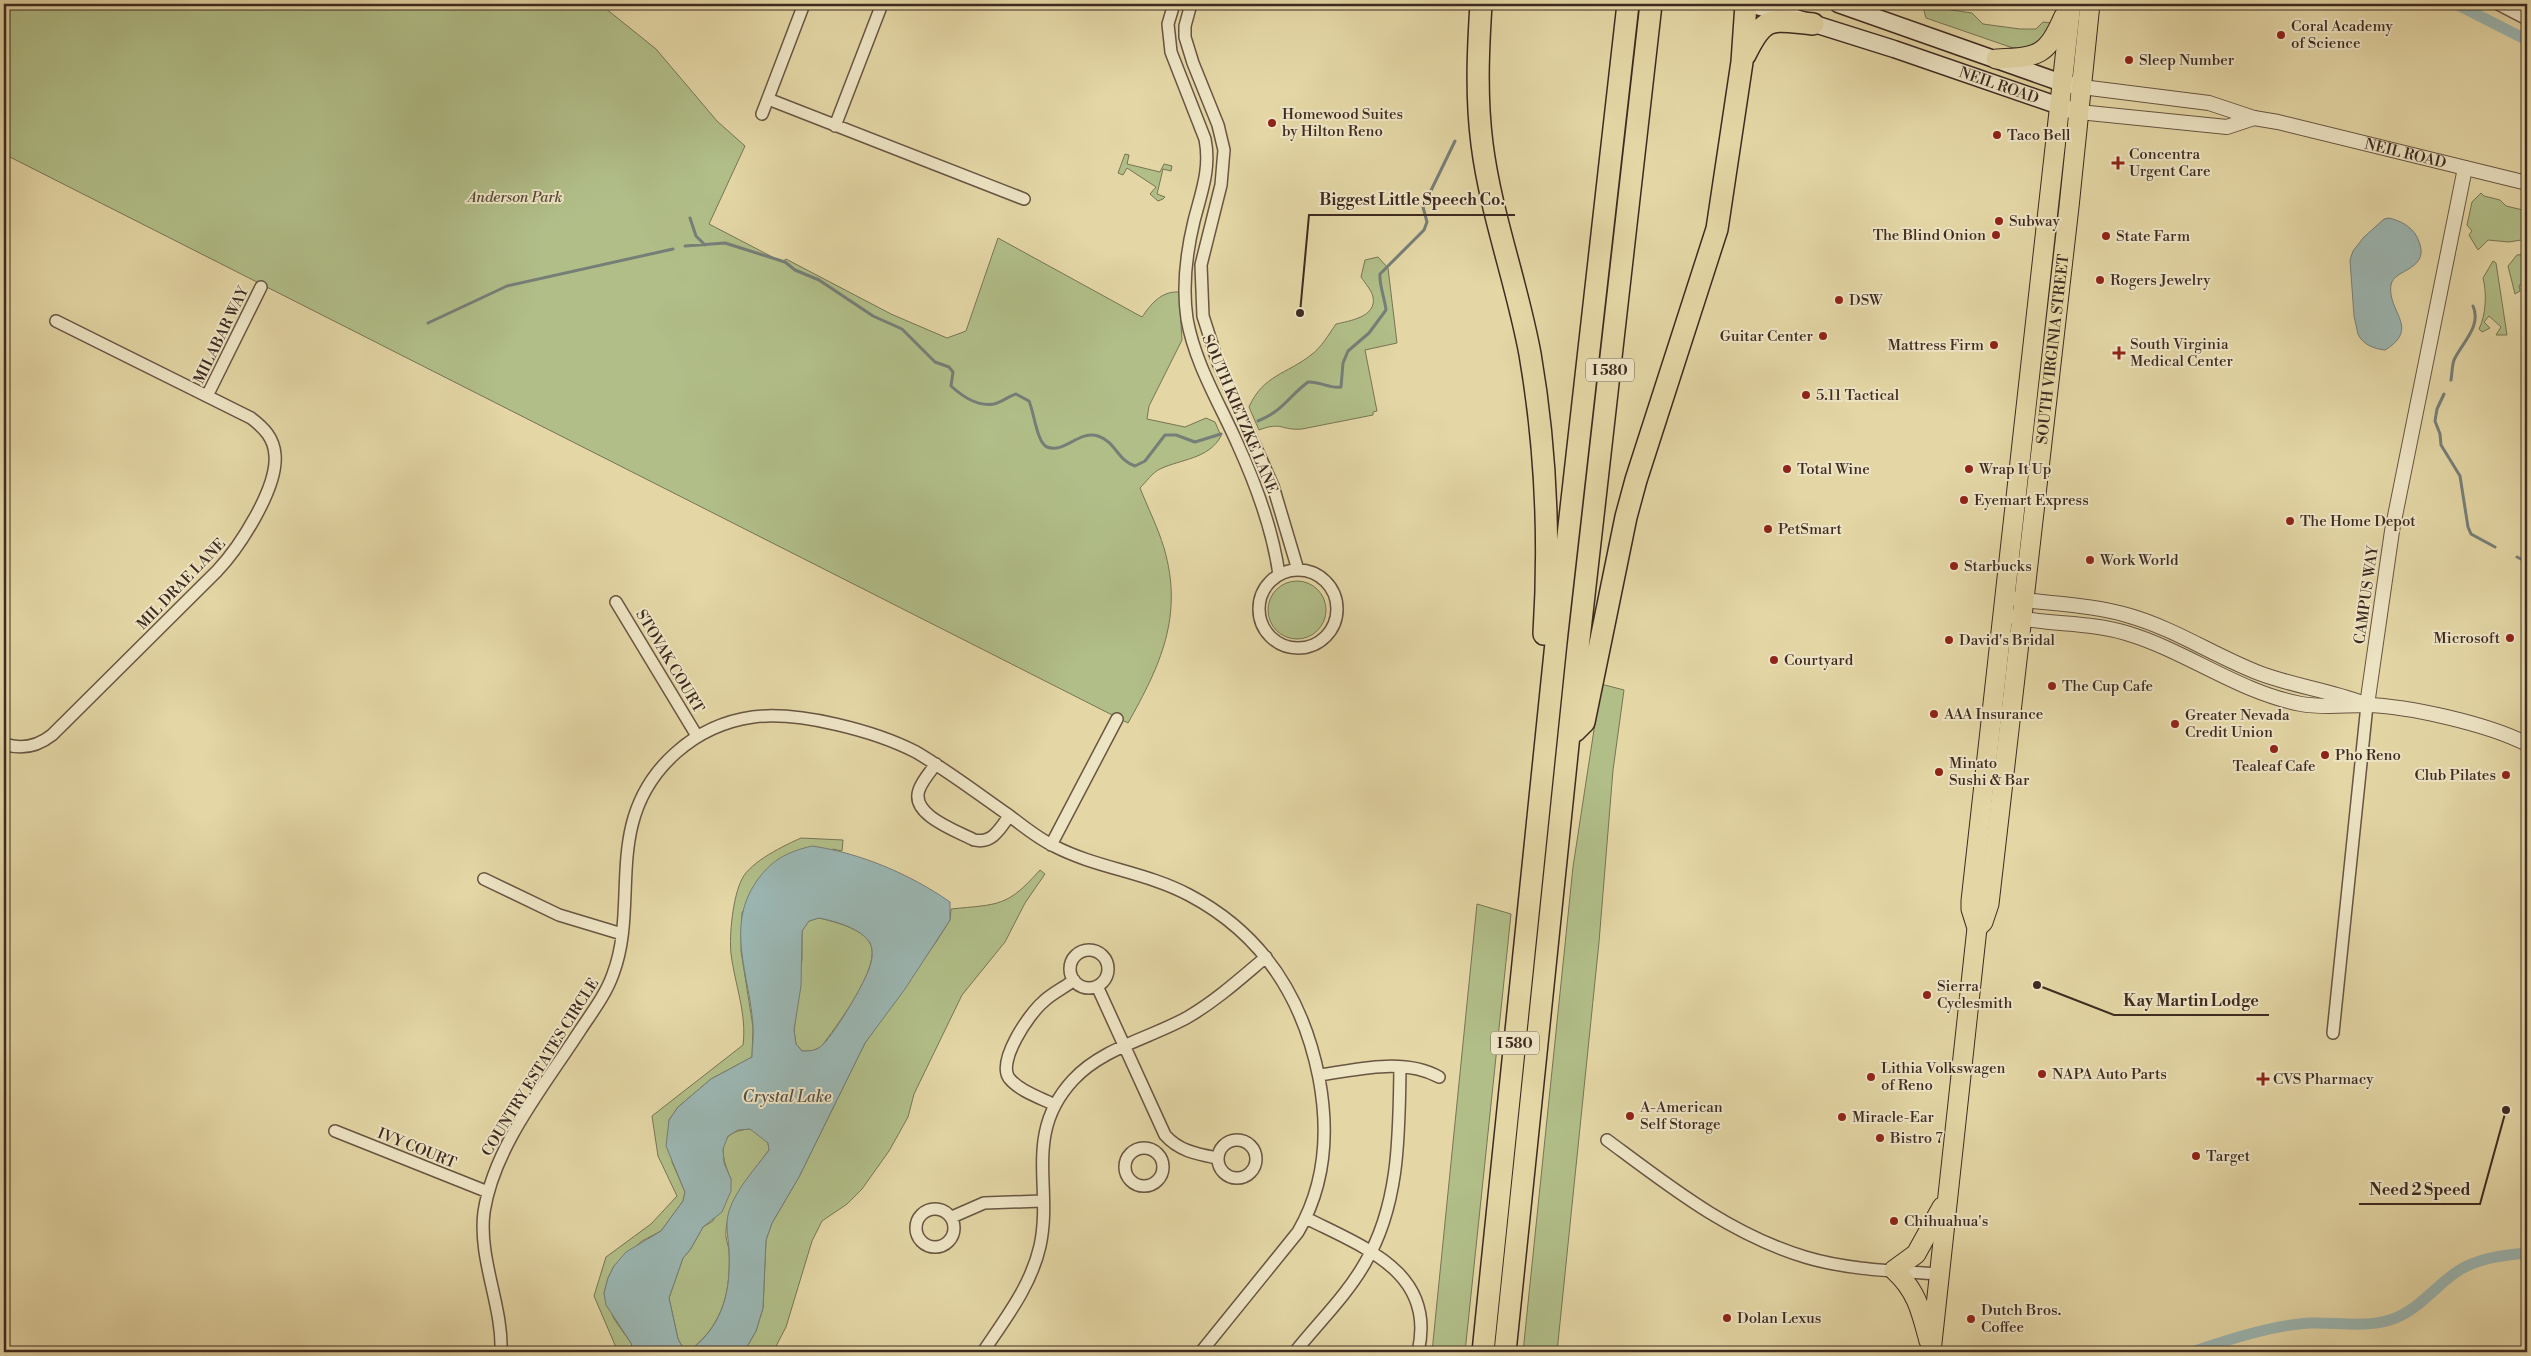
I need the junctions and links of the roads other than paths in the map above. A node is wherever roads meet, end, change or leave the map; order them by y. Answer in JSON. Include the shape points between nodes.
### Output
{"nodes":[{"id":1,"x":804,"y":4,"type":"edge"},
{"id":2,"x":882,"y":4,"type":"edge"},
{"id":3,"x":1174,"y":4,"type":"edge"},
{"id":4,"x":1191,"y":4,"type":"edge"},
{"id":5,"x":1482,"y":4,"type":"edge"},
{"id":6,"x":1628,"y":4,"type":"edge"},
{"id":7,"x":1650,"y":4,"type":"edge"},
{"id":8,"x":1746,"y":4,"type":"edge"},
{"id":9,"x":1751,"y":4,"type":"edge"},
{"id":10,"x":1838,"y":4,"type":"edge"},
{"id":11,"x":2070,"y":4,"type":"edge"},
{"id":12,"x":2090,"y":4,"type":"edge"},
{"id":13,"x":2498,"y":4,"type":"edge"},
{"id":14,"x":2527,"y":19,"type":"edge"},
{"id":15,"x":1813,"y":24,"type":"junction"},
{"id":16,"x":1996,"y":59,"type":"junction"},
{"id":17,"x":1742,"y":62,"type":"junction"},
{"id":18,"x":2062,"y":83,"type":"junction"},
{"id":19,"x":2082,"y":87,"type":"junction"},
{"id":20,"x":768,"y":99,"type":"junction"},
{"id":21,"x":2059,"y":107,"type":"junction"},
{"id":22,"x":2079,"y":112,"type":"junction"},
{"id":23,"x":762,"y":114,"type":"dead end"},
{"id":24,"x":2254,"y":118,"type":"junction"},
{"id":25,"x":835,"y":126,"type":"junction"},
{"id":26,"x":2465,"y":168,"type":"junction"},
{"id":27,"x":2527,"y":183,"type":"edge"},
{"id":28,"x":1024,"y":199,"type":"dead end"},
{"id":29,"x":261,"y":287,"type":"dead end"},
{"id":30,"x":56,"y":321,"type":"dead end"},
{"id":31,"x":207,"y":396,"type":"junction"},
{"id":32,"x":1298,"y":570,"type":"junction"},
{"id":33,"x":1279,"y":576,"type":"junction"},
{"id":34,"x":2024,"y":600,"type":"junction"},
{"id":35,"x":616,"y":602,"type":"dead end"},
{"id":36,"x":2010,"y":610,"type":"junction"},
{"id":37,"x":2367,"y":705,"type":"junction"},
{"id":38,"x":1117,"y":719,"type":"dead end"},
{"id":39,"x":1547,"y":733,"type":"junction"},
{"id":40,"x":697,"y":736,"type":"junction"},
{"id":41,"x":1569,"y":736,"type":"junction"},
{"id":42,"x":4,"y":744,"type":"edge"},
{"id":43,"x":2527,"y":744,"type":"edge"},
{"id":44,"x":936,"y":764,"type":"junction"},
{"id":45,"x":1010,"y":816,"type":"junction"},
{"id":46,"x":1051,"y":845,"type":"junction"},
{"id":47,"x":484,"y":879,"type":"dead end"},
{"id":48,"x":622,"y":934,"type":"junction"},
{"id":49,"x":1266,"y":956,"type":"junction"},
{"id":50,"x":1074,"y":980,"type":"junction"},
{"id":51,"x":1097,"y":986,"type":"junction"},
{"id":52,"x":2333,"y":1033,"type":"dead end"},
{"id":53,"x":1125,"y":1047,"type":"junction"},
{"id":54,"x":1400,"y":1067,"type":"junction"},
{"id":55,"x":1319,"y":1075,"type":"junction"},
{"id":56,"x":1439,"y":1077,"type":"dead end"},
{"id":57,"x":1055,"y":1105,"type":"junction"},
{"id":58,"x":334,"y":1131,"type":"dead end"},
{"id":59,"x":1607,"y":1140,"type":"dead end"},
{"id":60,"x":1170,"y":1141,"type":"junction"},
{"id":61,"x":1158,"y":1154,"type":"dead end"},
{"id":62,"x":1218,"y":1158,"type":"dead end"},
{"id":63,"x":488,"y":1192,"type":"junction"},
{"id":64,"x":1947,"y":1197,"type":"junction"},
{"id":65,"x":1042,"y":1201,"type":"junction"},
{"id":66,"x":952,"y":1217,"type":"dead end"},
{"id":67,"x":1306,"y":1218,"type":"junction"},
{"id":68,"x":1371,"y":1251,"type":"junction"},
{"id":69,"x":1894,"y":1270,"type":"junction"},
{"id":70,"x":1940,"y":1274,"type":"junction"},
{"id":71,"x":1931,"y":1351,"type":"edge"},
{"id":72,"x":501,"y":1352,"type":"edge"},
{"id":73,"x":983,"y":1352,"type":"edge"},
{"id":74,"x":1201,"y":1352,"type":"edge"},
{"id":75,"x":1295,"y":1352,"type":"edge"},
{"id":76,"x":1418,"y":1352,"type":"edge"},
{"id":77,"x":1483,"y":1352,"type":"edge"},
{"id":78,"x":1505,"y":1352,"type":"edge"}],
"edges":[{"from":1,"to":20,"type":"street"},
{"from":2,"to":25,"type":"street"},
{"from":3,"to":33,"type":"street","name":"SOUTH KIETZKE LANE","via":[[1168,24],[1171,52],[1208,155],[1205,182],[1184,271],[1187,316],[1202,369],[1257,490]]},
{"from":4,"to":32,"type":"street","name":"SOUTH KIETZKE LANE","via":[[1185,37],[1224,150],[1221,185],[1201,265],[1203,316],[1218,363],[1274,486]]},
{"from":5,"to":39,"type":"highway","via":[[1477,68],[1482,144],[1529,352],[1546,478],[1548,534],[1540,685]]},
{"from":6,"to":39,"type":"highway","number":"I 580"},
{"from":7,"to":41,"type":"highway","number":"I 580"},
{"from":8,"to":17,"type":"highway"},
{"from":9,"to":15,"type":"main road","name":"NEIL ROAD"},
{"from":10,"to":16,"type":"main road","name":"NEIL ROAD"},
{"from":11,"to":16,"type":"main road","via":[[2047,48],[2030,56]]},
{"from":11,"to":18,"type":"main road","name":"SOUTH VIRGINIA STREET"},
{"from":12,"to":19,"type":"main road","name":"SOUTH VIRGINIA STREET"},
{"from":13,"to":14,"type":"street"},
{"from":15,"to":17,"type":"highway","via":[[1766,23],[1756,34]]},
{"from":15,"to":21,"type":"main road","name":"NEIL ROAD"},
{"from":16,"to":18,"type":"main road","name":"NEIL ROAD"},
{"from":17,"to":41,"type":"highway","via":[[1717,229],[1626,517],[1584,722]]},
{"from":18,"to":19,"type":"main road","name":"NEIL ROAD"},
{"from":18,"to":21,"type":"main road","name":"SOUTH VIRGINIA STREET"},
{"from":19,"to":22,"type":"main road","name":"SOUTH VIRGINIA STREET"},
{"from":19,"to":24,"type":"street","name":"NEIL ROAD","via":[[2209,103]]},
{"from":20,"to":23,"type":"street"},
{"from":20,"to":25,"type":"street"},
{"from":21,"to":22,"type":"main road","name":"NEIL ROAD"},
{"from":21,"to":36,"type":"main road","name":"SOUTH VIRGINIA STREET"},
{"from":22,"to":24,"type":"street","name":"NEIL ROAD","via":[[2226,127]]},
{"from":22,"to":34,"type":"main road","name":"SOUTH VIRGINIA STREET"},
{"from":24,"to":26,"type":"street","name":"NEIL ROAD"},
{"from":25,"to":28,"type":"street"},
{"from":26,"to":27,"type":"street","name":"NEIL ROAD"},
{"from":26,"to":37,"type":"street","name":"CAMPUS WAY","via":[[2392,532]]},
{"from":29,"to":31,"type":"street","name":"MILABAR WAY"},
{"from":30,"to":31,"type":"street","name":"MIL DRAE LANE"},
{"from":31,"to":42,"type":"street","name":"MIL DRAE LANE","via":[[251,418],[268,434],[273,445],[272,479],[240,544],[217,571],[52,735],[34,745],[17,747]]},
{"from":32,"to":33,"type":"street"},
{"from":32,"to":33,"type":"street","via":[[1317,575],[1329,585],[1336,604],[1332,628],[1325,637],[1306,647],[1284,645],[1263,627],[1259,615],[1262,593],[1268,583]]},
{"from":34,"to":36,"type":"main road","name":"SOUTH VIRGINIA STREET"},
{"from":34,"to":37,"type":"street","via":[[2129,616],[2164,628],[2258,672]]},
{"from":35,"to":40,"type":"street","name":"STOVAK COURT"},
{"from":36,"to":37,"type":"street","via":[[2126,633],[2283,700],[2323,707]]},
{"from":36,"to":64,"type":"main road","name":"SOUTH VIRGINIA STREET","via":[[1989,904],[1978,928]]},
{"from":37,"to":43,"type":"street","via":[[2459,721]]},
{"from":37,"to":52,"type":"street","name":"CAMPUS WAY"},
{"from":38,"to":46,"type":"street"},
{"from":39,"to":77,"type":"highway","number":"I 580"},
{"from":40,"to":44,"type":"street","name":"COUNTRY ESTATES CIRCLE","via":[[712,728],[753,717],[793,718],[873,734],[898,743]]},
{"from":40,"to":48,"type":"street","name":"COUNTRY ESTATES CIRCLE","via":[[667,761],[644,792],[637,809],[629,849]]},
{"from":41,"to":78,"type":"highway","number":"I 580"},
{"from":44,"to":45,"type":"street","name":"COUNTRY ESTATES CIRCLE"},
{"from":44,"to":45,"type":"street","via":[[917,796],[918,805],[930,816],[981,842],[994,836]]},
{"from":45,"to":46,"type":"street","name":"COUNTRY ESTATES CIRCLE"},
{"from":46,"to":49,"type":"street","name":"COUNTRY ESTATES CIRCLE","via":[[1188,894],[1228,920]]},
{"from":47,"to":48,"type":"street","via":[[559,915]]},
{"from":48,"to":63,"type":"street","name":"COUNTRY ESTATES CIRCLE","via":[[619,956],[606,991],[508,1141]]},
{"from":49,"to":53,"type":"street","via":[[1202,1009]]},
{"from":49,"to":55,"type":"street","name":"COUNTRY ESTATES CIRCLE","via":[[1287,986],[1305,1023]]},
{"from":50,"to":51,"type":"street","via":[[1082,986]]},
{"from":50,"to":51,"type":"street","via":[[1070,968],[1076,955],[1089,949],[1097,951],[1107,961],[1109,969],[1103,982]]},
{"from":50,"to":57,"type":"street","via":[[1041,1003],[1012,1047],[1006,1064],[1012,1081]]},
{"from":51,"to":53,"type":"street"},
{"from":53,"to":57,"type":"street","via":[[1085,1068],[1072,1080]]},
{"from":53,"to":60,"type":"street"},
{"from":54,"to":55,"type":"street"},
{"from":54,"to":56,"type":"street","via":[[1417,1068]]},
{"from":54,"to":68,"type":"street","via":[[1390,1202]]},
{"from":55,"to":67,"type":"street","name":"COUNTRY ESTATES CIRCLE","via":[[1325,1138],[1319,1180]]},
{"from":57,"to":65,"type":"street","via":[[1044,1135]]},
{"from":58,"to":63,"type":"street","name":"IVY COURT"},
{"from":59,"to":69,"type":"street","via":[[1693,1204],[1746,1235],[1804,1257],[1834,1264]]},
{"from":60,"to":61,"type":"street"},
{"from":60,"to":62,"type":"street","via":[[1188,1152]]},
{"from":63,"to":72,"type":"street","name":"COUNTRY ESTATES CIRCLE","via":[[485,1236]]},
{"from":64,"to":69,"type":"main road","via":[[1916,1254]]},
{"from":64,"to":70,"type":"main road","name":"SOUTH VIRGINIA STREET"},
{"from":65,"to":66,"type":"street","via":[[984,1203]]},
{"from":65,"to":73,"type":"street","via":[[1040,1245],[1035,1266],[1018,1300]]},
{"from":67,"to":68,"type":"street"},
{"from":67,"to":74,"type":"street","name":"COUNTRY ESTATES CIRCLE","via":[[1286,1248]]},
{"from":68,"to":75,"type":"street","via":[[1358,1275]]},
{"from":68,"to":76,"type":"street","via":[[1394,1267],[1415,1298],[1421,1327]]},
{"from":69,"to":70,"type":"street"},
{"from":69,"to":71,"type":"main road","via":[[1907,1282],[1916,1298]]},
{"from":70,"to":71,"type":"main road","name":"SOUTH VIRGINIA STREET"}]}
